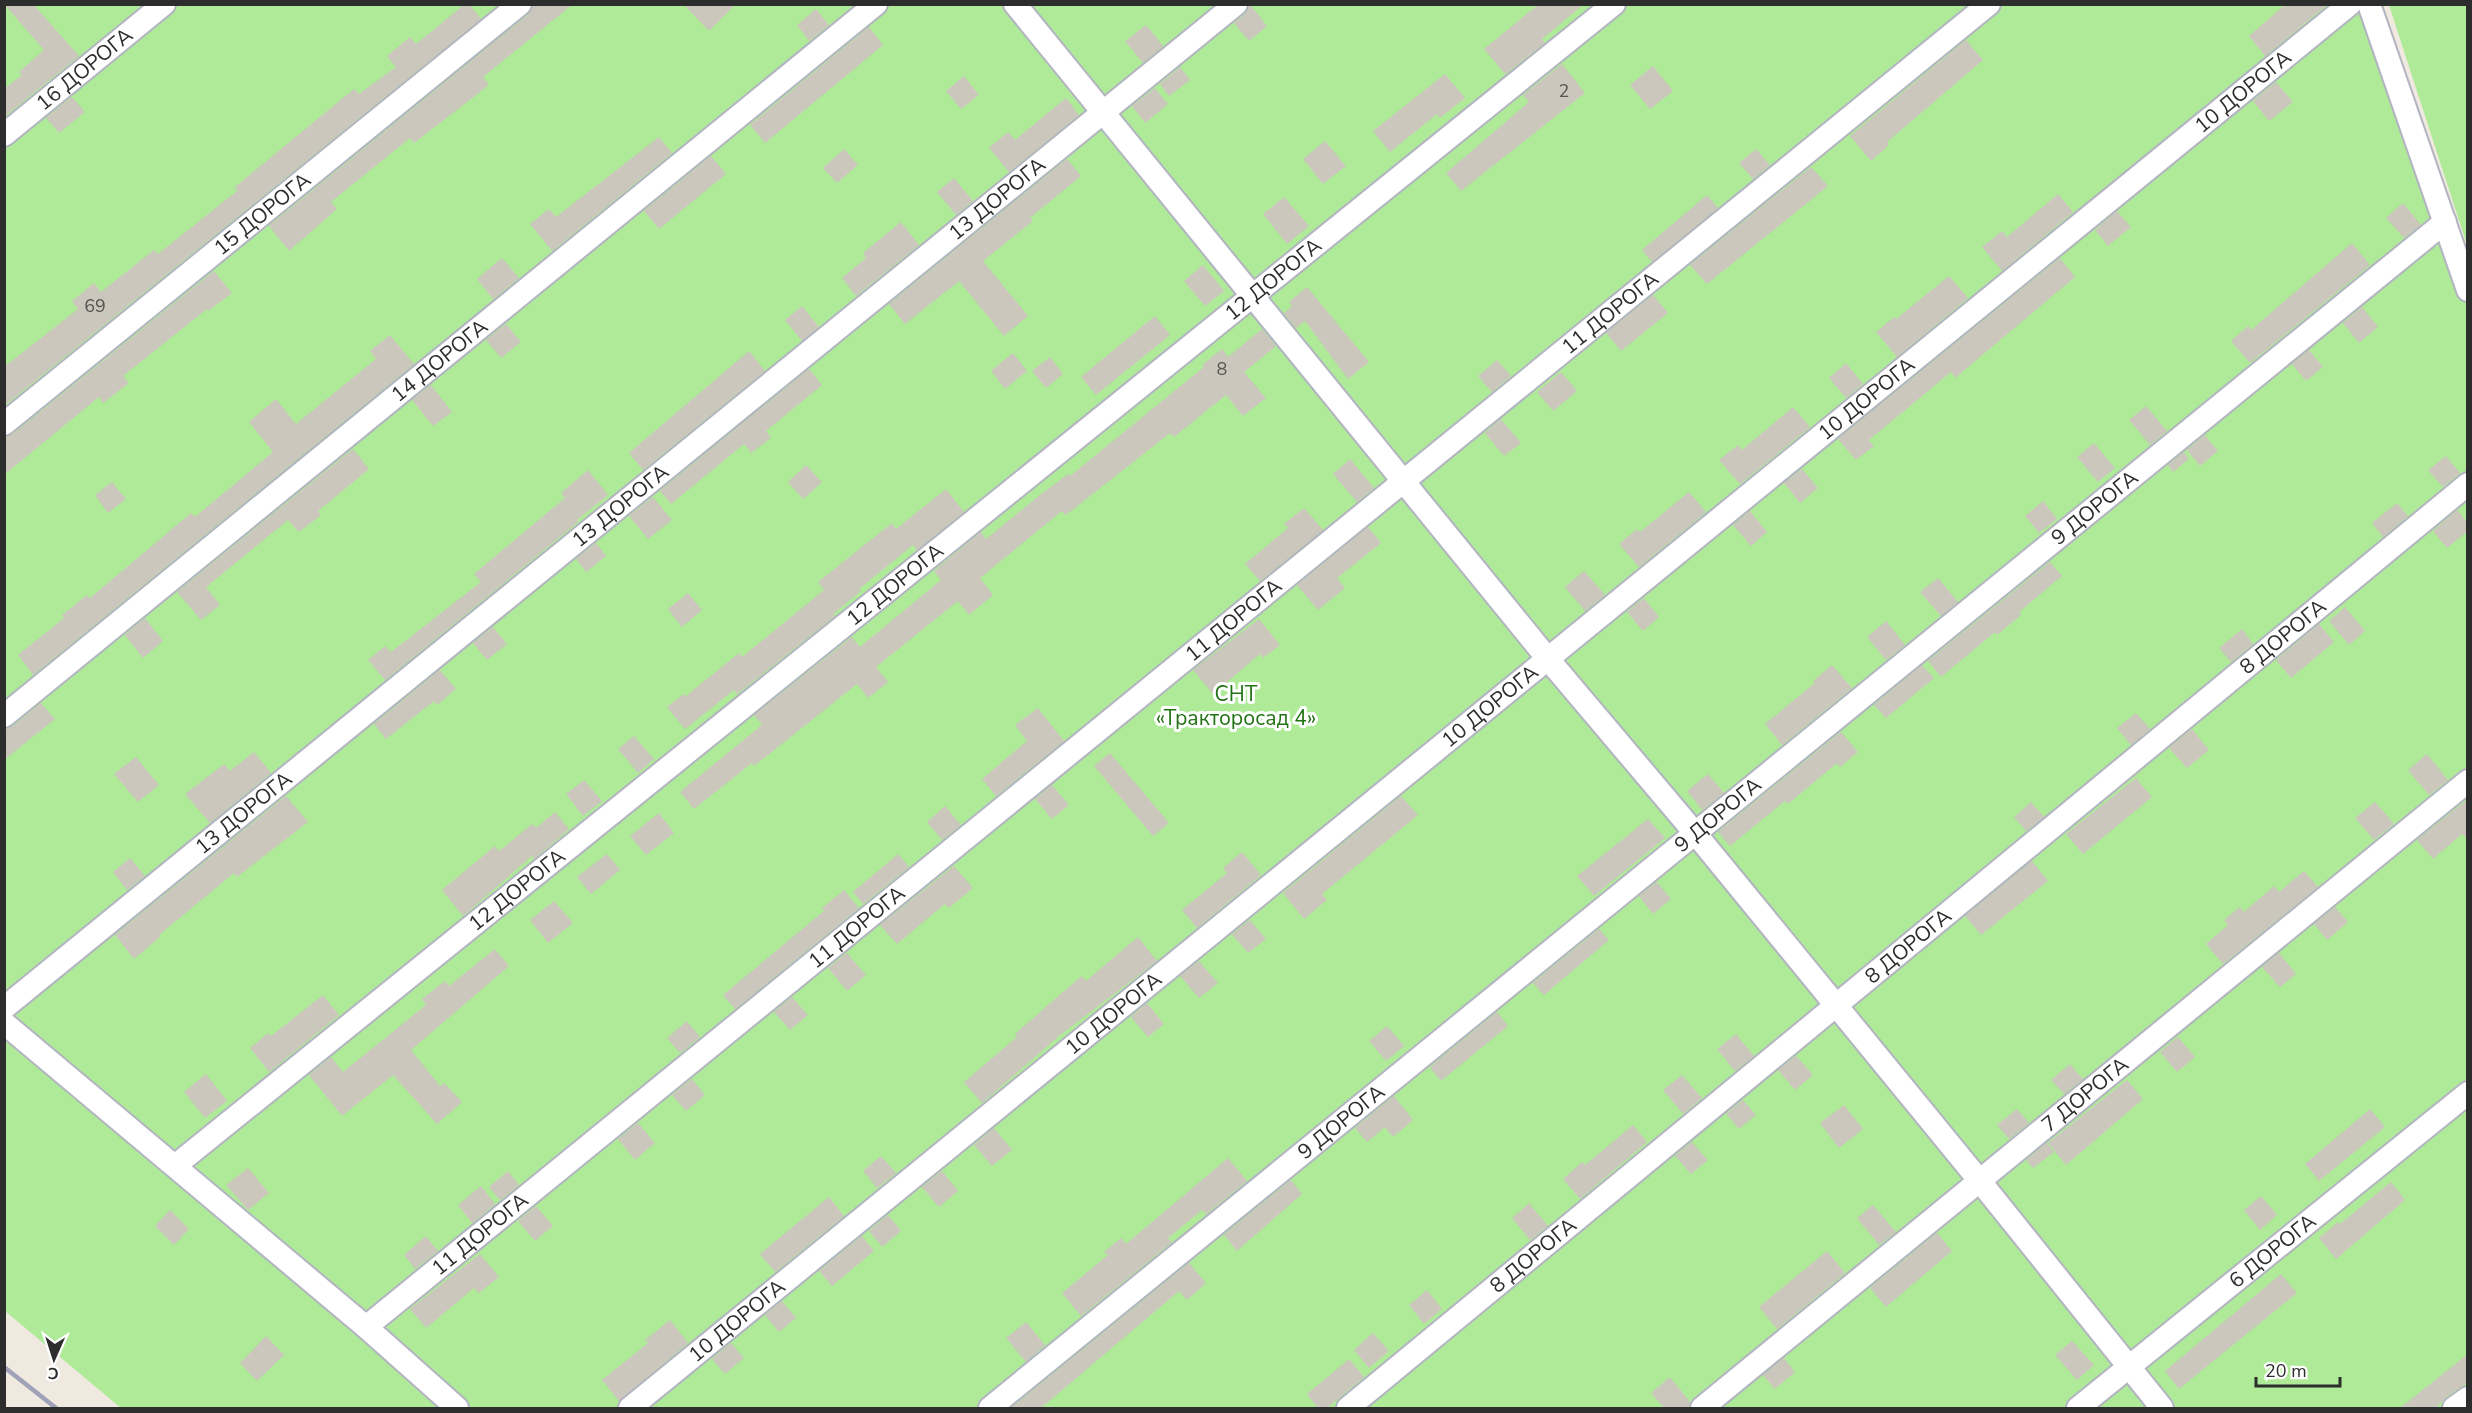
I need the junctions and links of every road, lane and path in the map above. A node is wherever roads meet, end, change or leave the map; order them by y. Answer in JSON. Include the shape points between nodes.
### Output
{"nodes":[{"id":1,"x":164,"y":4,"type":"edge"},
{"id":2,"x":519,"y":4,"type":"edge"},
{"id":3,"x":876,"y":4,"type":"edge"},
{"id":4,"x":1015,"y":4,"type":"edge"},
{"id":5,"x":1236,"y":4,"type":"edge"},
{"id":6,"x":1614,"y":4,"type":"edge"},
{"id":7,"x":1989,"y":4,"type":"edge"},
{"id":8,"x":2350,"y":4,"type":"edge"},
{"id":9,"x":2369,"y":4,"type":"edge"},
{"id":10,"x":1104,"y":111,"type":"junction"},
{"id":11,"x":4,"y":135,"type":"edge"},
{"id":12,"x":2445,"y":222,"type":"junction"},
{"id":13,"x":2468,"y":290,"type":"edge"},
{"id":14,"x":1255,"y":297,"type":"junction"},
{"id":15,"x":4,"y":424,"type":"edge"},
{"id":16,"x":1404,"y":481,"type":"junction"},
{"id":17,"x":2468,"y":484,"type":"edge"},
{"id":18,"x":1548,"y":659,"type":"junction"},
{"id":19,"x":4,"y":716,"type":"edge"},
{"id":20,"x":2468,"y":781,"type":"edge"},
{"id":21,"x":1695,"y":833,"type":"junction"},
{"id":22,"x":1835,"y":1007,"type":"junction"},
{"id":23,"x":4,"y":1008,"type":"edge"},
{"id":24,"x":4,"y":1023,"type":"edge"},
{"id":25,"x":2468,"y":1093,"type":"edge"},
{"id":26,"x":176,"y":1165,"type":"junction"},
{"id":27,"x":1979,"y":1180,"type":"junction"},
{"id":28,"x":366,"y":1327,"type":"junction"},
{"id":29,"x":2130,"y":1367,"type":"junction"},
{"id":30,"x":2468,"y":1398,"type":"edge"},
{"id":31,"x":458,"y":1408,"type":"edge"},
{"id":32,"x":630,"y":1408,"type":"edge"},
{"id":33,"x":990,"y":1408,"type":"edge"},
{"id":34,"x":1348,"y":1408,"type":"edge"},
{"id":35,"x":1702,"y":1408,"type":"edge"},
{"id":36,"x":2078,"y":1408,"type":"edge"},
{"id":37,"x":2162,"y":1408,"type":"edge"},
{"id":38,"x":2454,"y":1408,"type":"edge"}],
"edges":[{"from":1,"to":11,"type":"street","name":"16 ДОРОГА"},
{"from":2,"to":15,"type":"street","name":"15 ДОРОГА"},
{"from":3,"to":19,"type":"street","name":"14 ДОРОГА"},
{"from":4,"to":10,"type":"street"},
{"from":5,"to":10,"type":"street","name":"13 ДОРОГА"},
{"from":6,"to":14,"type":"street","name":"12 ДОРОГА"},
{"from":7,"to":16,"type":"street","name":"11 ДОРОГА"},
{"from":8,"to":18,"type":"street","name":"10 ДОРОГА"},
{"from":9,"to":12,"type":"street"},
{"from":10,"to":14,"type":"street"},
{"from":10,"to":23,"type":"street","name":"13 ДОРОГА"},
{"from":12,"to":13,"type":"street"},
{"from":12,"to":21,"type":"street","name":"9 ДОРОГА"},
{"from":14,"to":16,"type":"street"},
{"from":14,"to":26,"type":"street","name":"12 ДОРОГА"},
{"from":16,"to":18,"type":"street"},
{"from":16,"to":28,"type":"street","name":"11 ДОРОГА"},
{"from":17,"to":22,"type":"street","name":"8 ДОРОГА"},
{"from":18,"to":21,"type":"street"},
{"from":18,"to":32,"type":"street","name":"10 ДОРОГА"},
{"from":20,"to":27,"type":"street","name":"7 ДОРОГА"},
{"from":21,"to":22,"type":"street"},
{"from":21,"to":33,"type":"street","name":"9 ДОРОГА"},
{"from":22,"to":27,"type":"street"},
{"from":22,"to":34,"type":"street","name":"8 ДОРОГА"},
{"from":24,"to":26,"type":"street"},
{"from":25,"to":29,"type":"street","name":"6 ДОРОГА"},
{"from":26,"to":28,"type":"street"},
{"from":27,"to":29,"type":"street"},
{"from":27,"to":35,"type":"street","name":"7 ДОРОГА"},
{"from":28,"to":31,"type":"street"},
{"from":29,"to":36,"type":"street","name":"6 ДОРОГА"},
{"from":29,"to":37,"type":"street"},
{"from":30,"to":38,"type":"street"}]}
